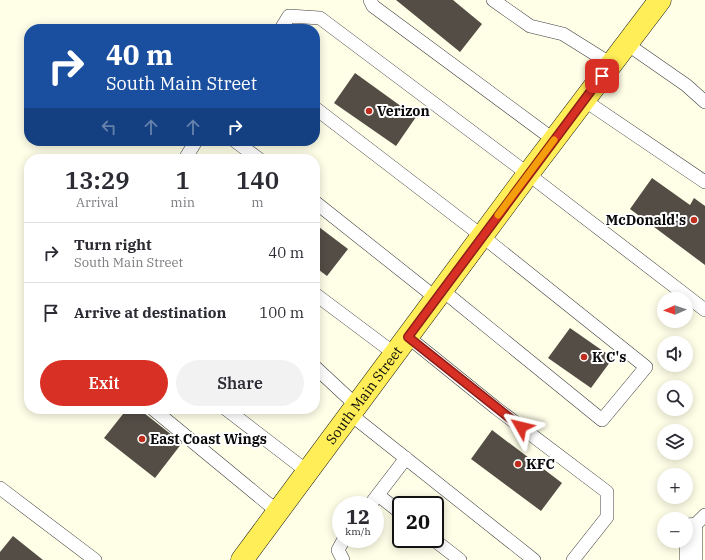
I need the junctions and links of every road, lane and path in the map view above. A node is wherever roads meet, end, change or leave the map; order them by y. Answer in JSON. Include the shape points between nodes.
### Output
{"nodes":[{"id":1,"x":370,"y":0,"type":"edge"},
{"id":2,"x":494,"y":0,"type":"edge"},
{"id":3,"x":659,"y":0,"type":"edge"},
{"id":4,"x":284,"y":24,"type":"edge"},
{"id":5,"x":627,"y":44,"type":"junction"},
{"id":6,"x":611,"y":64,"type":"junction"},
{"id":7,"x":702,"y":94,"type":"edge"},
{"id":8,"x":584,"y":100,"type":"junction"},
{"id":9,"x":320,"y":112,"type":"edge"},
{"id":10,"x":554,"y":140,"type":"junction"},
{"id":11,"x":242,"y":146,"type":"edge"},
{"id":12,"x":252,"y":154,"type":"edge"},
{"id":13,"x":528,"y":174,"type":"junction"},
{"id":14,"x":705,"y":182,"type":"edge"},
{"id":15,"x":320,"y":206,"type":"edge"},
{"id":16,"x":482,"y":236,"type":"junction"},
{"id":17,"x":439,"y":294,"type":"junction"},
{"id":18,"x":320,"y":297,"type":"edge"},
{"id":19,"x":705,"y":310,"type":"edge"},
{"id":20,"x":401,"y":345,"type":"junction"},
{"id":21,"x":320,"y":373,"type":"edge"},
{"id":22,"x":354,"y":410,"type":"junction"},
{"id":23,"x":159,"y":414,"type":"edge"},
{"id":24,"x":233,"y":414,"type":"edge"},
{"id":25,"x":406,"y":458,"type":"junction"},
{"id":26,"x":308,"y":472,"type":"junction"},
{"id":27,"x":0,"y":488,"type":"edge"},
{"id":28,"x":377,"y":496,"type":"edge"},
{"id":29,"x":278,"y":512,"type":"junction"},
{"id":30,"x":698,"y":522,"type":"edge"},
{"id":31,"x":339,"y":548,"type":"edge"},
{"id":32,"x":444,"y":548,"type":"edge"},
{"id":33,"x":527,"y":558,"type":"edge"},
{"id":34,"x":94,"y":560,"type":"edge"},
{"id":35,"x":242,"y":560,"type":"edge"},
{"id":36,"x":343,"y":560,"type":"edge"},
{"id":37,"x":460,"y":560,"type":"edge"},
{"id":38,"x":573,"y":560,"type":"edge"},
{"id":39,"x":691,"y":560,"type":"edge"}],
"edges":[{"from":1,"to":10,"type":"lane","via":[[379,10]]},
{"from":2,"to":6,"type":"lane","via":[[530,26],[564,34]]},
{"from":3,"to":5,"type":"main road","name":"South Main Street"},
{"from":4,"to":13,"type":"lane","via":[[289,16],[320,18]]},
{"from":5,"to":6,"type":"main road","name":"South Main Street"},
{"from":5,"to":7,"type":"lane"},
{"from":6,"to":8,"type":"main road","name":"South Main Street"},
{"from":8,"to":10,"type":"main road","name":"South Main Street"},
{"from":8,"to":14,"type":"lane"},
{"from":9,"to":16,"type":"lane"},
{"from":10,"to":13,"type":"main road","name":"South Main Street"},
{"from":11,"to":12,"type":"lane"},
{"from":13,"to":16,"type":"main road","name":"South Main Street"},
{"from":13,"to":19,"type":"lane"},
{"from":15,"to":17,"type":"lane"},
{"from":16,"to":17,"type":"main road","name":"South Main Street"},
{"from":16,"to":17,"type":"lane","via":[[646,367],[602,420]]},
{"from":17,"to":20,"type":"main road","name":"South Main Street"},
{"from":18,"to":20,"type":"lane"},
{"from":20,"to":22,"type":"main road","name":"South Main Street"},
{"from":20,"to":38,"type":"lane","via":[[496,408],[607,492],[607,517]]},
{"from":21,"to":22,"type":"lane"},
{"from":22,"to":25,"type":"lane"},
{"from":22,"to":26,"type":"main road","name":"South Main Street"},
{"from":23,"to":29,"type":"lane"},
{"from":24,"to":26,"type":"lane"},
{"from":25,"to":28,"type":"lane"},
{"from":25,"to":33,"type":"lane"},
{"from":26,"to":29,"type":"main road","name":"South Main Street"},
{"from":27,"to":34,"type":"lane"},
{"from":29,"to":35,"type":"main road","name":"South Main Street"},
{"from":30,"to":39,"type":"street"},
{"from":31,"to":36,"type":"lane"},
{"from":32,"to":37,"type":"lane"}]}
